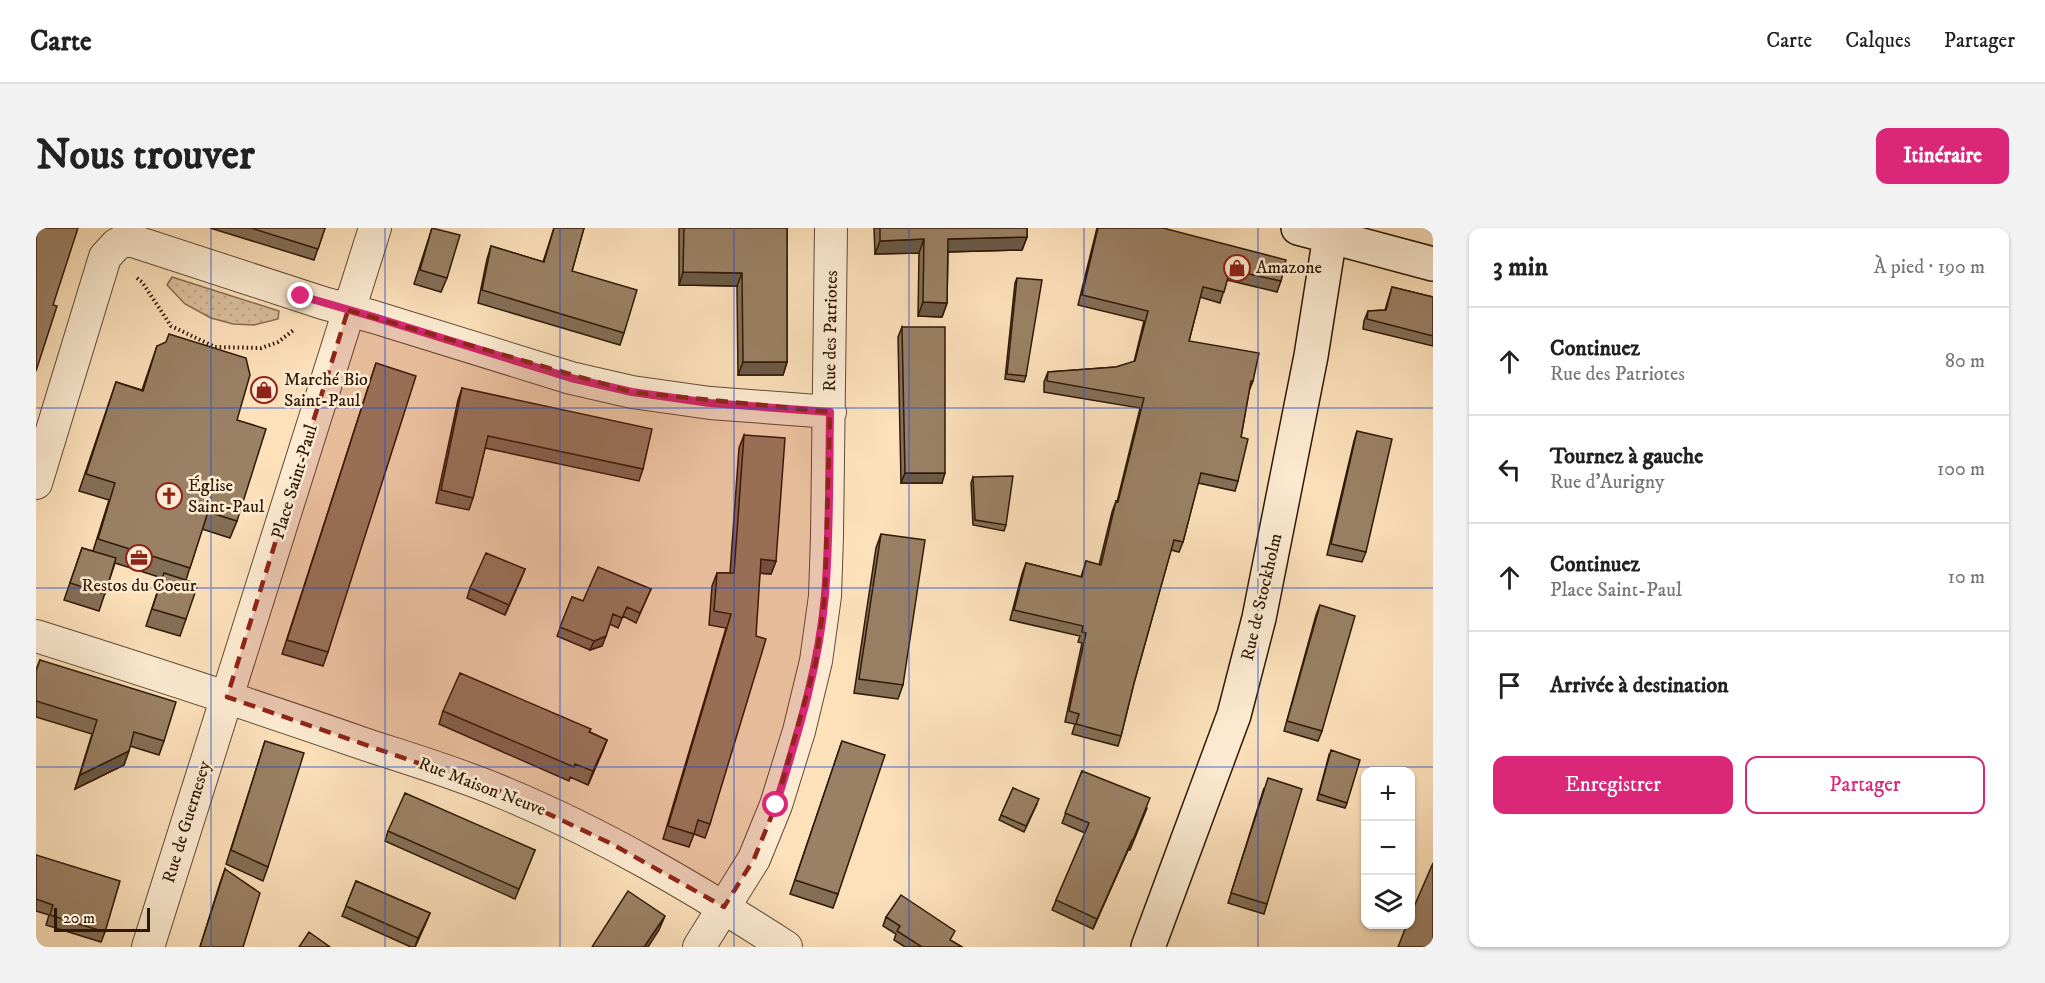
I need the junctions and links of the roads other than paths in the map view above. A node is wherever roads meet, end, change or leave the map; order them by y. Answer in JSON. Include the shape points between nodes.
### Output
{"nodes":[{"id":1,"x":375,"y":228,"type":"edge"},
{"id":2,"x":831,"y":228,"type":"edge"},
{"id":3,"x":1298,"y":228,"type":"edge"},
{"id":4,"x":1330,"y":232,"type":"edge"},
{"id":5,"x":1433,"y":264,"type":"edge"},
{"id":6,"x":348,"y":310,"type":"junction"},
{"id":7,"x":830,"y":412,"type":"junction"},
{"id":8,"x":36,"y":483,"type":"edge"},
{"id":9,"x":36,"y":636,"type":"edge"},
{"id":10,"x":227,"y":697,"type":"junction"},
{"id":11,"x":724,"y":907,"type":"junction"},
{"id":12,"x":148,"y":947,"type":"edge"},
{"id":13,"x":699,"y":947,"type":"edge"},
{"id":14,"x":786,"y":947,"type":"edge"},
{"id":15,"x":1148,"y":947,"type":"edge"}],
"edges":[{"from":1,"to":6,"type":"street","name":"Place Saint-Paul"},
{"from":2,"to":7,"type":"street","name":"Rue des Patriotes"},
{"from":3,"to":4,"type":"street"},
{"from":4,"to":5,"type":"street"},
{"from":4,"to":15,"type":"street","name":"Rue de Stockholm","via":[[1311,356],[1259,618],[1234,715]]},
{"from":6,"to":7,"type":"street","via":[[571,378],[632,392],[710,403]]},
{"from":6,"to":8,"type":"street","via":[[134,241],[123,241],[105,257]]},
{"from":6,"to":10,"type":"street","name":"Place Saint-Paul"},
{"from":7,"to":11,"type":"street","name":"Rue des Patriotes","via":[[825,596],[816,661],[776,805],[754,859]]},
{"from":9,"to":10,"type":"street"},
{"from":10,"to":11,"type":"street","name":"Rue Maison Neuve","via":[[502,792],[560,817]]},
{"from":10,"to":12,"type":"street","name":"Rue de Guernesey"},
{"from":11,"to":13,"type":"street","name":"Rue des Patriotes"},
{"from":11,"to":14,"type":"street","name":"Rue Maison Neuve"}]}
